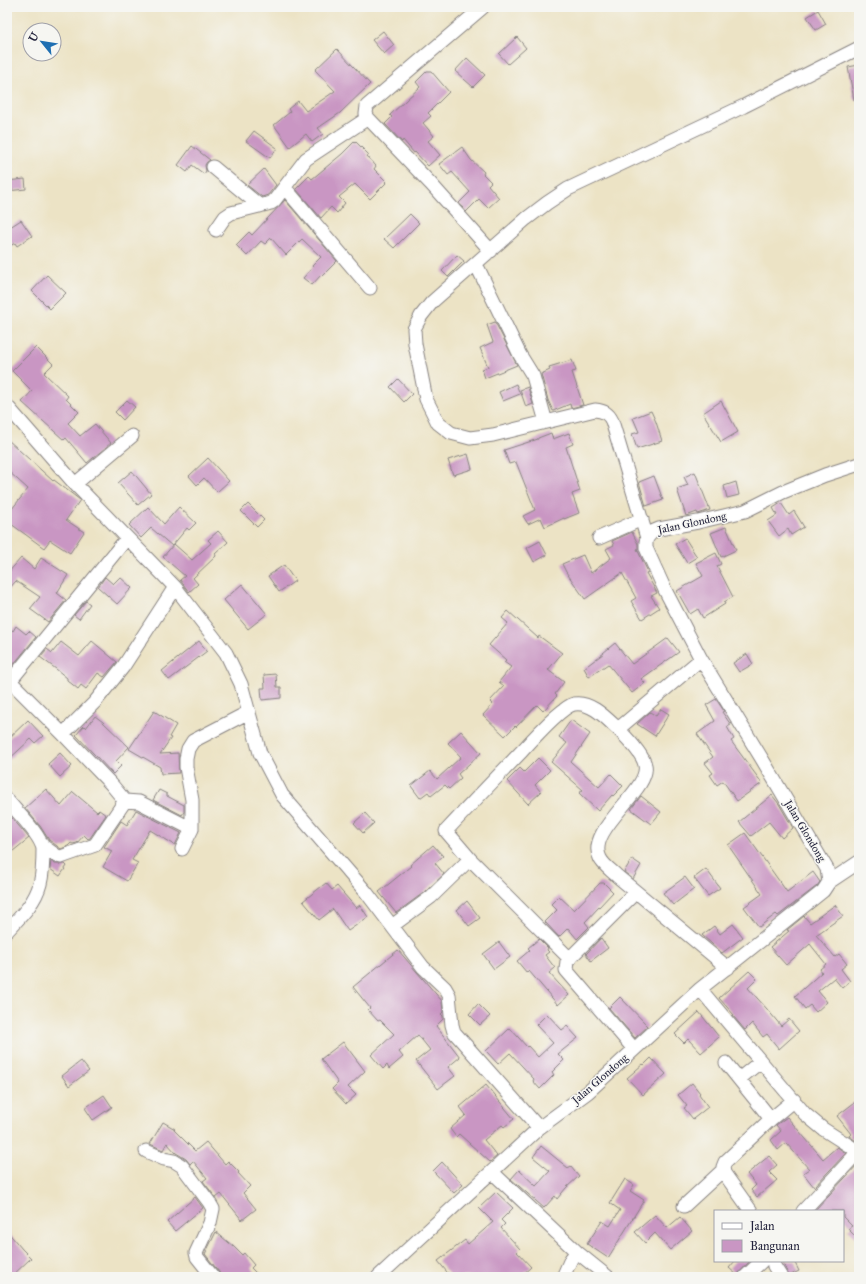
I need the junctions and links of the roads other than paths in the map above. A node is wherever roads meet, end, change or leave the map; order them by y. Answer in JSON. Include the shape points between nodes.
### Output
{"nodes":[{"id":1,"x":482,"y":7,"type":"edge"},
{"id":2,"x":859,"y":48,"type":"edge"},
{"id":3,"x":368,"y":118,"type":"junction"},
{"id":4,"x":213,"y":167,"type":"dead end"},
{"id":5,"x":285,"y":188,"type":"junction"},
{"id":6,"x":260,"y":206,"type":"junction"},
{"id":7,"x":216,"y":230,"type":"dead end"},
{"id":8,"x":491,"y":251,"type":"junction"},
{"id":9,"x":476,"y":264,"type":"junction"},
{"id":10,"x":370,"y":288,"type":"dead end"},
{"id":11,"x":7,"y":406,"type":"edge"},
{"id":12,"x":546,"y":422,"type":"junction"},
{"id":13,"x":132,"y":436,"type":"dead end"},
{"id":14,"x":859,"y":464,"type":"edge"},
{"id":15,"x":75,"y":484,"type":"junction"},
{"id":16,"x":642,"y":519,"type":"junction"},
{"id":17,"x":127,"y":538,"type":"junction"},
{"id":18,"x":599,"y":538,"type":"dead end"},
{"id":19,"x":647,"y":538,"type":"junction"},
{"id":20,"x":175,"y":587,"type":"junction"},
{"id":21,"x":700,"y":659,"type":"junction"},
{"id":22,"x":8,"y":682,"type":"edge"},
{"id":23,"x":249,"y":712,"type":"junction"},
{"id":24,"x":618,"y":729,"type":"junction"},
{"id":25,"x":63,"y":734,"type":"junction"},
{"id":26,"x":7,"y":800,"type":"edge"},
{"id":27,"x":125,"y":801,"type":"junction"},
{"id":28,"x":192,"y":829,"type":"junction"},
{"id":29,"x":43,"y":846,"type":"junction"},
{"id":30,"x":182,"y":849,"type":"dead end"},
{"id":31,"x":470,"y":859,"type":"junction"},
{"id":32,"x":859,"y":862,"type":"edge"},
{"id":33,"x":829,"y":882,"type":"junction"},
{"id":34,"x":636,"y":892,"type":"junction"},
{"id":35,"x":392,"y":926,"type":"junction"},
{"id":36,"x":7,"y":931,"type":"edge"},
{"id":37,"x":570,"y":959,"type":"junction"},
{"id":38,"x":728,"y":968,"type":"junction"},
{"id":39,"x":700,"y":989,"type":"junction"},
{"id":40,"x":634,"y":1050,"type":"junction"},
{"id":41,"x":760,"y":1062,"type":"junction"},
{"id":42,"x":726,"y":1063,"type":"dead end"},
{"id":43,"x":739,"y":1079,"type":"junction"},
{"id":44,"x":794,"y":1100,"type":"junction"},
{"id":45,"x":771,"y":1119,"type":"junction"},
{"id":46,"x":539,"y":1128,"type":"junction"},
{"id":47,"x":146,"y":1151,"type":"dead end"},
{"id":48,"x":859,"y":1152,"type":"edge"},
{"id":49,"x":723,"y":1170,"type":"junction"},
{"id":50,"x":492,"y":1172,"type":"junction"},
{"id":51,"x":684,"y":1206,"type":"dead end"},
{"id":52,"x":749,"y":1210,"type":"edge"},
{"id":53,"x":804,"y":1210,"type":"edge"},
{"id":54,"x":578,"y":1252,"type":"junction"},
{"id":55,"x":761,"y":1262,"type":"edge"},
{"id":56,"x":774,"y":1262,"type":"edge"},
{"id":57,"x":213,"y":1277,"type":"edge"},
{"id":58,"x":378,"y":1277,"type":"edge"},
{"id":59,"x":563,"y":1277,"type":"edge"},
{"id":60,"x":608,"y":1277,"type":"edge"},
{"id":61,"x":745,"y":1277,"type":"edge"},
{"id":62,"x":781,"y":1277,"type":"edge"}],
"edges":[{"from":1,"to":3,"type":"street","via":[[367,106]]},
{"from":2,"to":8,"type":"street","via":[[744,106],[568,189],[526,218]]},
{"from":3,"to":5,"type":"street","via":[[306,159]]},
{"from":3,"to":8,"type":"street"},
{"from":4,"to":6,"type":"street"},
{"from":5,"to":6,"type":"street","via":[[274,201]]},
{"from":5,"to":10,"type":"street"},
{"from":6,"to":7,"type":"street","via":[[231,213]]},
{"from":8,"to":9,"type":"street"},
{"from":9,"to":12,"type":"street","via":[[520,355],[533,376]]},
{"from":9,"to":12,"type":"street","via":[[432,302],[414,329],[426,399],[438,423],[451,433],[470,438]]},
{"from":11,"to":15,"type":"street"},
{"from":12,"to":16,"type":"street","via":[[595,410],[603,410],[608,414]]},
{"from":13,"to":15,"type":"street"},
{"from":14,"to":19,"type":"street","name":"Jalan Glondong","via":[[783,492],[745,511],[659,529]]},
{"from":15,"to":17,"type":"street"},
{"from":16,"to":18,"type":"street"},
{"from":16,"to":19,"type":"street"},
{"from":17,"to":20,"type":"street"},
{"from":17,"to":22,"type":"street"},
{"from":19,"to":21,"type":"street","name":"Jalan Glondong","via":[[646,548]]},
{"from":20,"to":23,"type":"street","via":[[226,653],[242,684]]},
{"from":20,"to":25,"type":"street","via":[[124,666],[95,702]]},
{"from":21,"to":24,"type":"street"},
{"from":21,"to":33,"type":"street","name":"Jalan Glondong","via":[[827,869]]},
{"from":22,"to":25,"type":"street"},
{"from":23,"to":28,"type":"street","via":[[193,741],[188,749],[186,768],[192,800]]},
{"from":23,"to":35,"type":"street","via":[[260,753],[282,795]]},
{"from":24,"to":31,"type":"street","via":[[589,707],[575,704],[567,707],[446,831]]},
{"from":24,"to":34,"type":"street","via":[[631,742],[645,763],[646,770],[631,796],[605,828],[598,847],[599,857]]},
{"from":25,"to":27,"type":"street"},
{"from":26,"to":29,"type":"street"},
{"from":27,"to":28,"type":"street","via":[[139,802]]},
{"from":27,"to":29,"type":"street","via":[[93,846],[61,857]]},
{"from":28,"to":30,"type":"street"},
{"from":29,"to":36,"type":"street","via":[[40,884],[33,901]]},
{"from":31,"to":35,"type":"street","via":[[431,897]]},
{"from":31,"to":37,"type":"street"},
{"from":32,"to":33,"type":"street"},
{"from":33,"to":38,"type":"street","name":"Jalan Glondong","via":[[824,891]]},
{"from":34,"to":37,"type":"street"},
{"from":34,"to":38,"type":"street"},
{"from":35,"to":46,"type":"street","via":[[423,967],[445,988],[449,995],[454,1032]]},
{"from":37,"to":40,"type":"street","via":[[567,961],[566,970]]},
{"from":38,"to":39,"type":"street","name":"Jalan Glondong"},
{"from":39,"to":40,"type":"street","name":"Jalan Glondong"},
{"from":39,"to":41,"type":"street"},
{"from":40,"to":46,"type":"street","name":"Jalan Glondong","via":[[588,1092]]},
{"from":41,"to":43,"type":"street"},
{"from":41,"to":44,"type":"street"},
{"from":42,"to":43,"type":"street"},
{"from":43,"to":45,"type":"street"},
{"from":44,"to":45,"type":"street"},
{"from":44,"to":48,"type":"street","via":[[805,1114],[823,1129]]},
{"from":45,"to":49,"type":"street","via":[[725,1162]]},
{"from":46,"to":50,"type":"street","name":"Jalan Glondong"},
{"from":47,"to":57,"type":"street","via":[[182,1166],[213,1209],[210,1223],[196,1253]]},
{"from":48,"to":53,"type":"street"},
{"from":49,"to":51,"type":"street"},
{"from":49,"to":52,"type":"street"},
{"from":50,"to":54,"type":"street"},
{"from":50,"to":58,"type":"street","name":"Jalan Glondong"},
{"from":54,"to":59,"type":"street"},
{"from":54,"to":60,"type":"street"},
{"from":55,"to":61,"type":"street"},
{"from":56,"to":62,"type":"street"}]}
